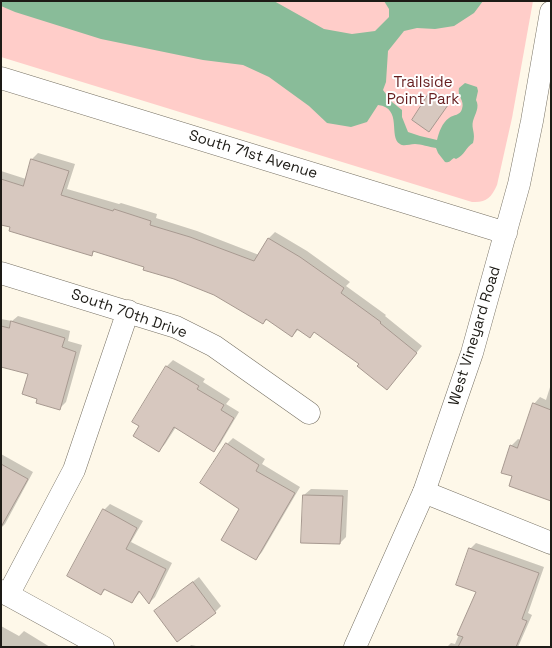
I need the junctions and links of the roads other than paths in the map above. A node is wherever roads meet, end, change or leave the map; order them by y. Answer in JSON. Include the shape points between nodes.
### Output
{"nodes":[{"id":1,"x":551,"y":12,"type":"edge"},
{"id":2,"x":1,"y":78,"type":"edge"},
{"id":3,"x":506,"y":233,"type":"junction"},
{"id":4,"x":1,"y":273,"type":"edge"},
{"id":5,"x":128,"y":311,"type":"junction"},
{"id":6,"x":309,"y":413,"type":"dead end"},
{"id":7,"x":424,"y":492,"type":"junction"},
{"id":8,"x":551,"y":543,"type":"edge"},
{"id":9,"x":4,"y":593,"type":"edge"},
{"id":10,"x":103,"y":647,"type":"edge"},
{"id":11,"x":355,"y":647,"type":"edge"}],
"edges":[{"from":1,"to":3,"type":"street","name":"West Vineyard Road","via":[[532,121]]},
{"from":2,"to":3,"type":"street","name":"South 71st Avenue"},
{"from":3,"to":7,"type":"street","name":"West Vineyard Road","via":[[472,353]]},
{"from":4,"to":5,"type":"street","name":"South 70th Drive"},
{"from":5,"to":6,"type":"street","name":"South 70th Drive","via":[[176,326],[214,346]]},
{"from":5,"to":9,"type":"street","via":[[74,470]]},
{"from":7,"to":8,"type":"street"},
{"from":7,"to":11,"type":"street","name":"West Vineyard Road"},
{"from":9,"to":10,"type":"street"}]}
